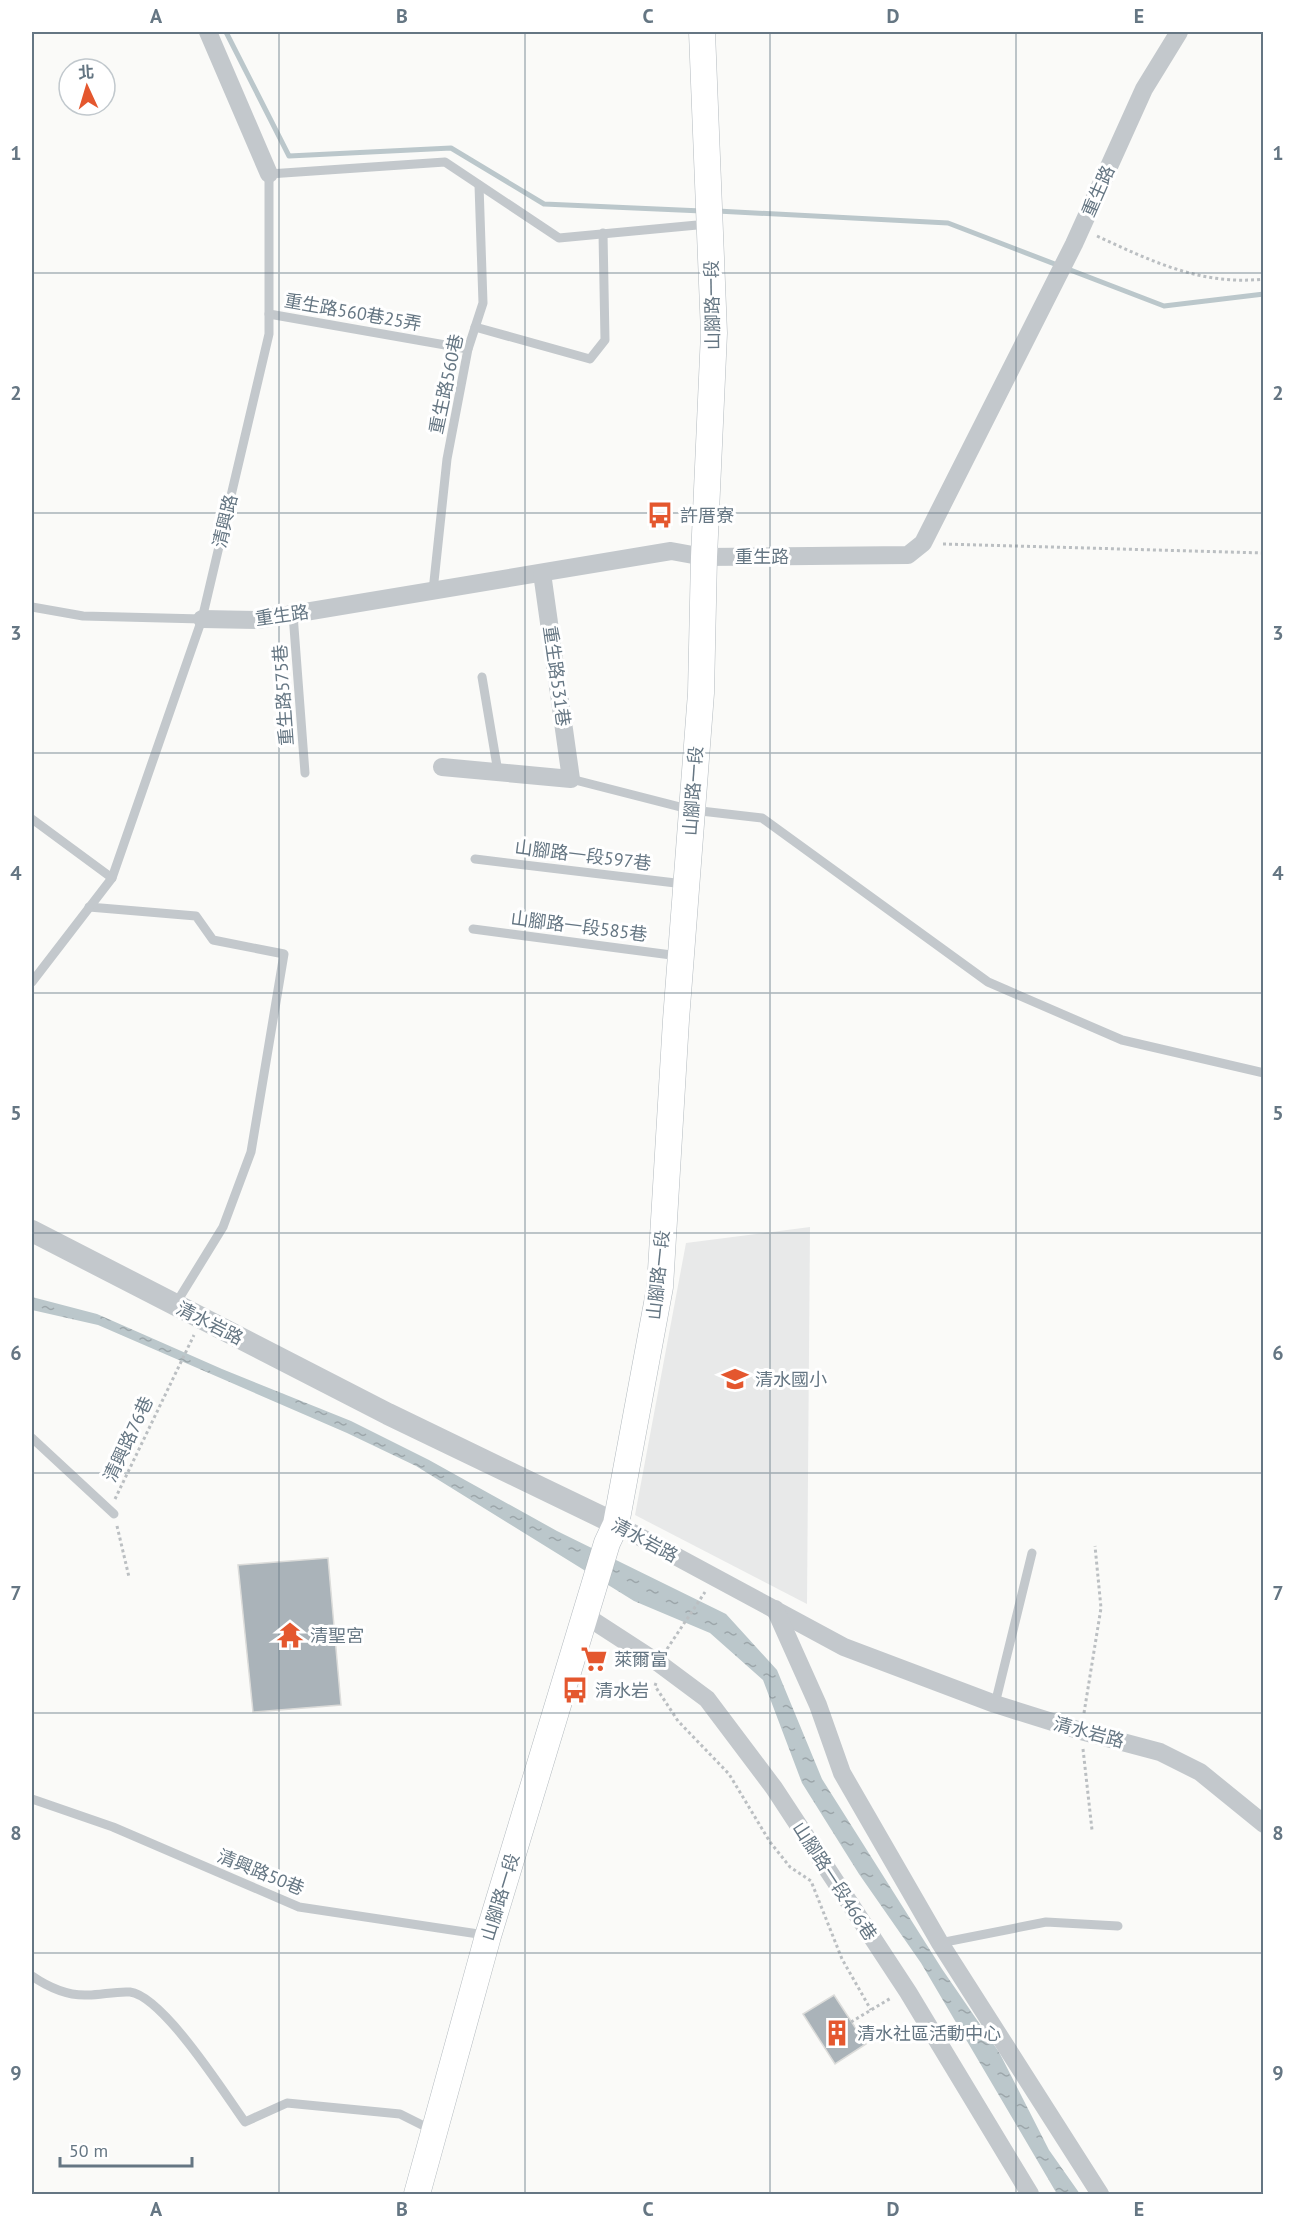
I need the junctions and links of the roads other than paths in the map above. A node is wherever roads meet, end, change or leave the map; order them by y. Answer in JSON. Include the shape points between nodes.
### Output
{"nodes":[{"id":1,"x":208,"y":32,"type":"edge"},
{"id":2,"x":702,"y":32,"type":"edge"},
{"id":3,"x":1179,"y":32,"type":"edge"},
{"id":4,"x":269,"y":174,"type":"junction"},
{"id":5,"x":479,"y":185,"type":"junction"},
{"id":6,"x":711,"y":223,"type":"junction"},
{"id":7,"x":603,"y":233,"type":"junction"},
{"id":8,"x":269,"y":314,"type":"junction"},
{"id":9,"x":475,"y":327,"type":"junction"},
{"id":10,"x":468,"y":349,"type":"junction"},
{"id":11,"x":704,"y":557,"type":"junction"},
{"id":12,"x":542,"y":573,"type":"junction"},
{"id":13,"x":433,"y":591,"type":"junction"},
{"id":14,"x":32,"y":607,"type":"edge"},
{"id":15,"x":293,"y":614,"type":"junction"},
{"id":16,"x":202,"y":619,"type":"junction"},
{"id":17,"x":482,"y":677,"type":"dead end"},
{"id":18,"x":442,"y":767,"type":"dead end"},
{"id":19,"x":498,"y":772,"type":"junction"},
{"id":20,"x":305,"y":773,"type":"dead end"},
{"id":21,"x":571,"y":779,"type":"junction"},
{"id":22,"x":692,"y":810,"type":"junction"},
{"id":23,"x":32,"y":819,"type":"edge"},
{"id":24,"x":476,"y":859,"type":"dead end"},
{"id":25,"x":112,"y":878,"type":"junction"},
{"id":26,"x":687,"y":884,"type":"junction"},
{"id":27,"x":89,"y":908,"type":"junction"},
{"id":28,"x":473,"y":929,"type":"dead end"},
{"id":29,"x":681,"y":956,"type":"junction"},
{"id":30,"x":32,"y":982,"type":"edge"},
{"id":31,"x":1263,"y":1073,"type":"edge"},
{"id":32,"x":32,"y":1232,"type":"edge"},
{"id":33,"x":175,"y":1305,"type":"junction"},
{"id":34,"x":32,"y":1438,"type":"edge"},
{"id":35,"x":114,"y":1514,"type":"road end"},
{"id":36,"x":611,"y":1533,"type":"junction"},
{"id":37,"x":1032,"y":1553,"type":"dead end"},
{"id":38,"x":588,"y":1608,"type":"junction"},
{"id":39,"x":775,"y":1609,"type":"junction"},
{"id":40,"x":995,"y":1704,"type":"junction"},
{"id":41,"x":32,"y":1799,"type":"edge"},
{"id":42,"x":1263,"y":1824,"type":"edge"},
{"id":43,"x":1118,"y":1926,"type":"dead end"},
{"id":44,"x":488,"y":1936,"type":"junction"},
{"id":45,"x":940,"y":1943,"type":"junction"},
{"id":46,"x":32,"y":1976,"type":"edge"},
{"id":47,"x":434,"y":2132,"type":"junction"},
{"id":48,"x":417,"y":2194,"type":"edge"},
{"id":49,"x":1030,"y":2194,"type":"edge"},
{"id":50,"x":1100,"y":2194,"type":"edge"}],
"edges":[{"from":1,"to":4,"type":"street","name":"清興路"},
{"from":2,"to":6,"type":"main road","name":"山腳路一段"},
{"from":3,"to":11,"type":"street","name":"重生路","via":[[1144,89],[1082,229],[923,543],[908,555]]},
{"from":4,"to":5,"type":"lane","via":[[445,162]]},
{"from":4,"to":8,"type":"lane","name":"清興路"},
{"from":5,"to":7,"type":"lane","via":[[560,238]]},
{"from":5,"to":9,"type":"lane","name":"重生路560巷","via":[[483,303]]},
{"from":6,"to":7,"type":"lane"},
{"from":6,"to":11,"type":"main road","name":"山腳路一段","via":[[714,333]]},
{"from":7,"to":9,"type":"lane","via":[[606,340],[590,359]]},
{"from":8,"to":10,"type":"lane","name":"重生路560巷25弄"},
{"from":8,"to":16,"type":"lane","name":"清興路","via":[[269,334]]},
{"from":9,"to":10,"type":"lane","name":"重生路560巷"},
{"from":10,"to":13,"type":"lane","name":"重生路560巷","via":[[447,459]]},
{"from":11,"to":12,"type":"street","name":"重生路","via":[[671,551]]},
{"from":11,"to":22,"type":"main road","name":"山腳路一段","via":[[701,693]]},
{"from":12,"to":13,"type":"street","name":"重生路"},
{"from":12,"to":21,"type":"street","name":"重生路531巷"},
{"from":13,"to":15,"type":"street","name":"重生路"},
{"from":14,"to":16,"type":"lane","name":"重生路","via":[[83,616]]},
{"from":15,"to":16,"type":"street","name":"重生路","via":[[257,620]]},
{"from":15,"to":20,"type":"lane","name":"重生路575巷"},
{"from":16,"to":25,"type":"lane","name":"清興路"},
{"from":17,"to":19,"type":"lane"},
{"from":18,"to":19,"type":"street"},
{"from":19,"to":21,"type":"street"},
{"from":21,"to":22,"type":"lane"},
{"from":22,"to":26,"type":"main road","name":"山腳路一段"},
{"from":22,"to":31,"type":"lane","via":[[762,818],[988,982],[1122,1040]]},
{"from":23,"to":25,"type":"lane"},
{"from":24,"to":26,"type":"lane","name":"山腳路一段597巷"},
{"from":25,"to":27,"type":"lane","name":"清興路"},
{"from":26,"to":29,"type":"main road","name":"山腳路一段"},
{"from":27,"to":30,"type":"lane","name":"清興路"},
{"from":27,"to":33,"type":"lane","via":[[196,916],[213,940],[284,954],[250,1152],[223,1227]]},
{"from":28,"to":29,"type":"lane","name":"山腳路一段585巷"},
{"from":29,"to":36,"type":"main road","name":"山腳路一段","via":[[660,1287]]},
{"from":32,"to":33,"type":"street","name":"清水岩路"},
{"from":33,"to":36,"type":"street","name":"清水岩路"},
{"from":34,"to":35,"type":"lane"},
{"from":36,"to":38,"type":"main road","name":"山腳路一段"},
{"from":36,"to":39,"type":"street","name":"清水岩路"},
{"from":37,"to":40,"type":"lane"},
{"from":38,"to":44,"type":"main road","name":"山腳路一段"},
{"from":38,"to":49,"type":"street","name":"山腳路一段466巷","via":[[707,1699],[774,1788],[906,1989]]},
{"from":39,"to":40,"type":"street","name":"清水岩路","via":[[844,1647]]},
{"from":39,"to":45,"type":"street","via":[[818,1705],[842,1773]]},
{"from":40,"to":42,"type":"street","name":"清水岩路","via":[[1160,1752],[1190,1767]]},
{"from":41,"to":44,"type":"lane","name":"清興路50巷","via":[[113,1827],[299,1907]]},
{"from":43,"to":45,"type":"lane","via":[[1046,1922]]},
{"from":44,"to":47,"type":"main road","name":"山腳路一段"},
{"from":45,"to":50,"type":"street"},
{"from":46,"to":47,"type":"lane","via":[[50,1988],[85,1995],[129,1992],[142,1996],[185,2038],[245,2122],[287,2103],[400,2114]]},
{"from":47,"to":48,"type":"main road","name":"山腳路一段"}]}
